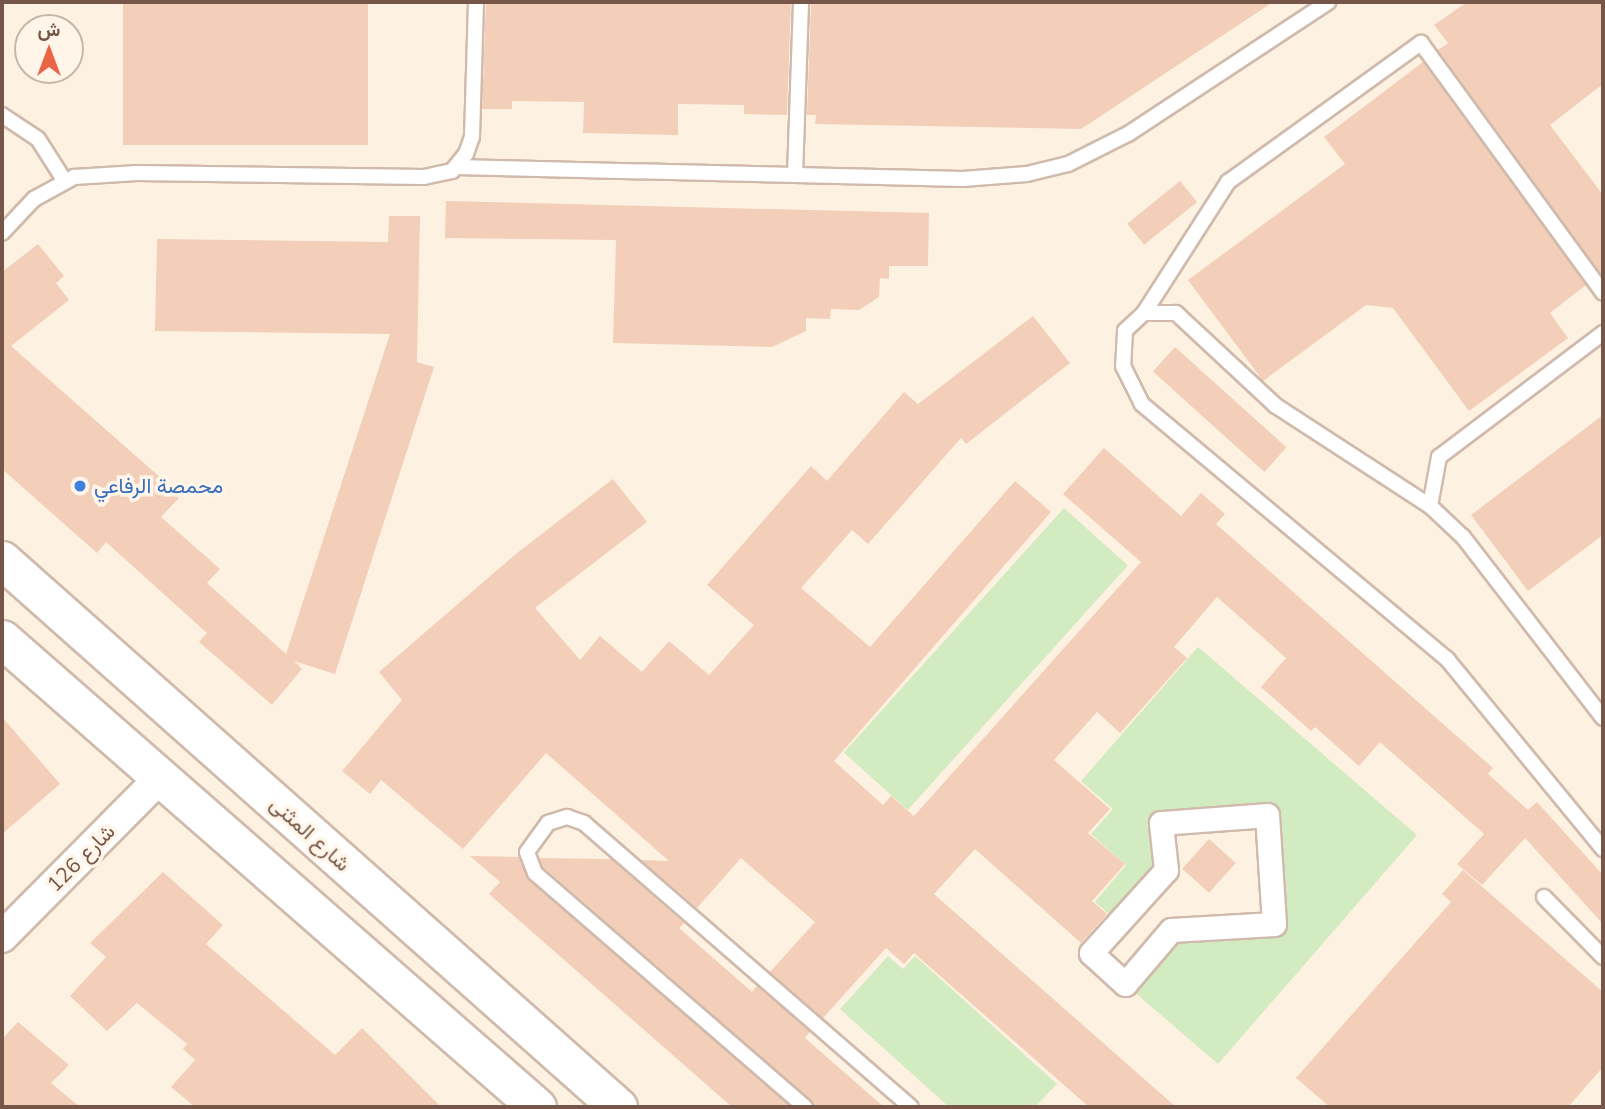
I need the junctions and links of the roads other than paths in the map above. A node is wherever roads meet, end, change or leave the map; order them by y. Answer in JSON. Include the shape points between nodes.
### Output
{"nodes":[{"id":1,"x":476,"y":2,"type":"edge"},
{"id":2,"x":801,"y":2,"type":"edge"},
{"id":3,"x":1328,"y":2,"type":"edge"},
{"id":4,"x":2,"y":115,"type":"edge"},
{"id":5,"x":456,"y":167,"type":"junction"},
{"id":6,"x":794,"y":175,"type":"junction"},
{"id":7,"x":64,"y":180,"type":"junction"},
{"id":8,"x":2,"y":233,"type":"edge"},
{"id":9,"x":1603,"y":293,"type":"edge"},
{"id":10,"x":1144,"y":313,"type":"junction"},
{"id":11,"x":1603,"y":333,"type":"edge"},
{"id":12,"x":1430,"y":506,"type":"junction"},
{"id":13,"x":2,"y":560,"type":"edge"},
{"id":14,"x":2,"y":639,"type":"edge"},
{"id":15,"x":1603,"y":718,"type":"edge"},
{"id":16,"x":159,"y":779,"type":"junction"},
{"id":17,"x":1603,"y":849,"type":"edge"},
{"id":18,"x":1544,"y":897,"type":"dead end"},
{"id":19,"x":1171,"y":930,"type":"joint"},
{"id":20,"x":2,"y":937,"type":"edge"},
{"id":21,"x":1603,"y":957,"type":"edge"},
{"id":22,"x":537,"y":1107,"type":"edge"},
{"id":23,"x":618,"y":1107,"type":"edge"},
{"id":24,"x":806,"y":1107,"type":"edge"},
{"id":25,"x":911,"y":1107,"type":"edge"}],
"edges":[{"from":1,"to":5,"type":"lane","via":[[472,137]]},
{"from":2,"to":6,"type":"lane"},
{"from":3,"to":6,"type":"lane","via":[[1170,108],[1068,164],[976,179]]},
{"from":4,"to":7,"type":"lane","via":[[38,139]]},
{"from":5,"to":6,"type":"lane"},
{"from":5,"to":7,"type":"lane","via":[[424,177],[137,173]]},
{"from":7,"to":8,"type":"lane","via":[[34,199]]},
{"from":9,"to":10,"type":"lane","via":[[1421,43],[1228,182]]},
{"from":10,"to":12,"type":"lane","via":[[1176,313],[1189,320],[1276,406]]},
{"from":10,"to":17,"type":"lane","via":[[1125,331],[1121,346],[1129,384],[1142,404],[1447,659]]},
{"from":11,"to":12,"type":"lane","via":[[1439,457]]},
{"from":12,"to":15,"type":"lane","via":[[1463,537]]},
{"from":13,"to":23,"type":"street","name":"شارع المثنى"},
{"from":14,"to":16,"type":"street"},
{"from":16,"to":20,"type":"street","name":"شارع 126"},
{"from":16,"to":22,"type":"street"},
{"from":18,"to":21,"type":"lane"},
{"from":19,"to":19,"type":"street","via":[[1125,984],[1091,953],[1166,870],[1161,823],[1267,816],[1274,924]]},
{"from":24,"to":25,"type":"lane","via":[[535,873],[527,852],[548,823],[567,817],[584,823]]}]}
